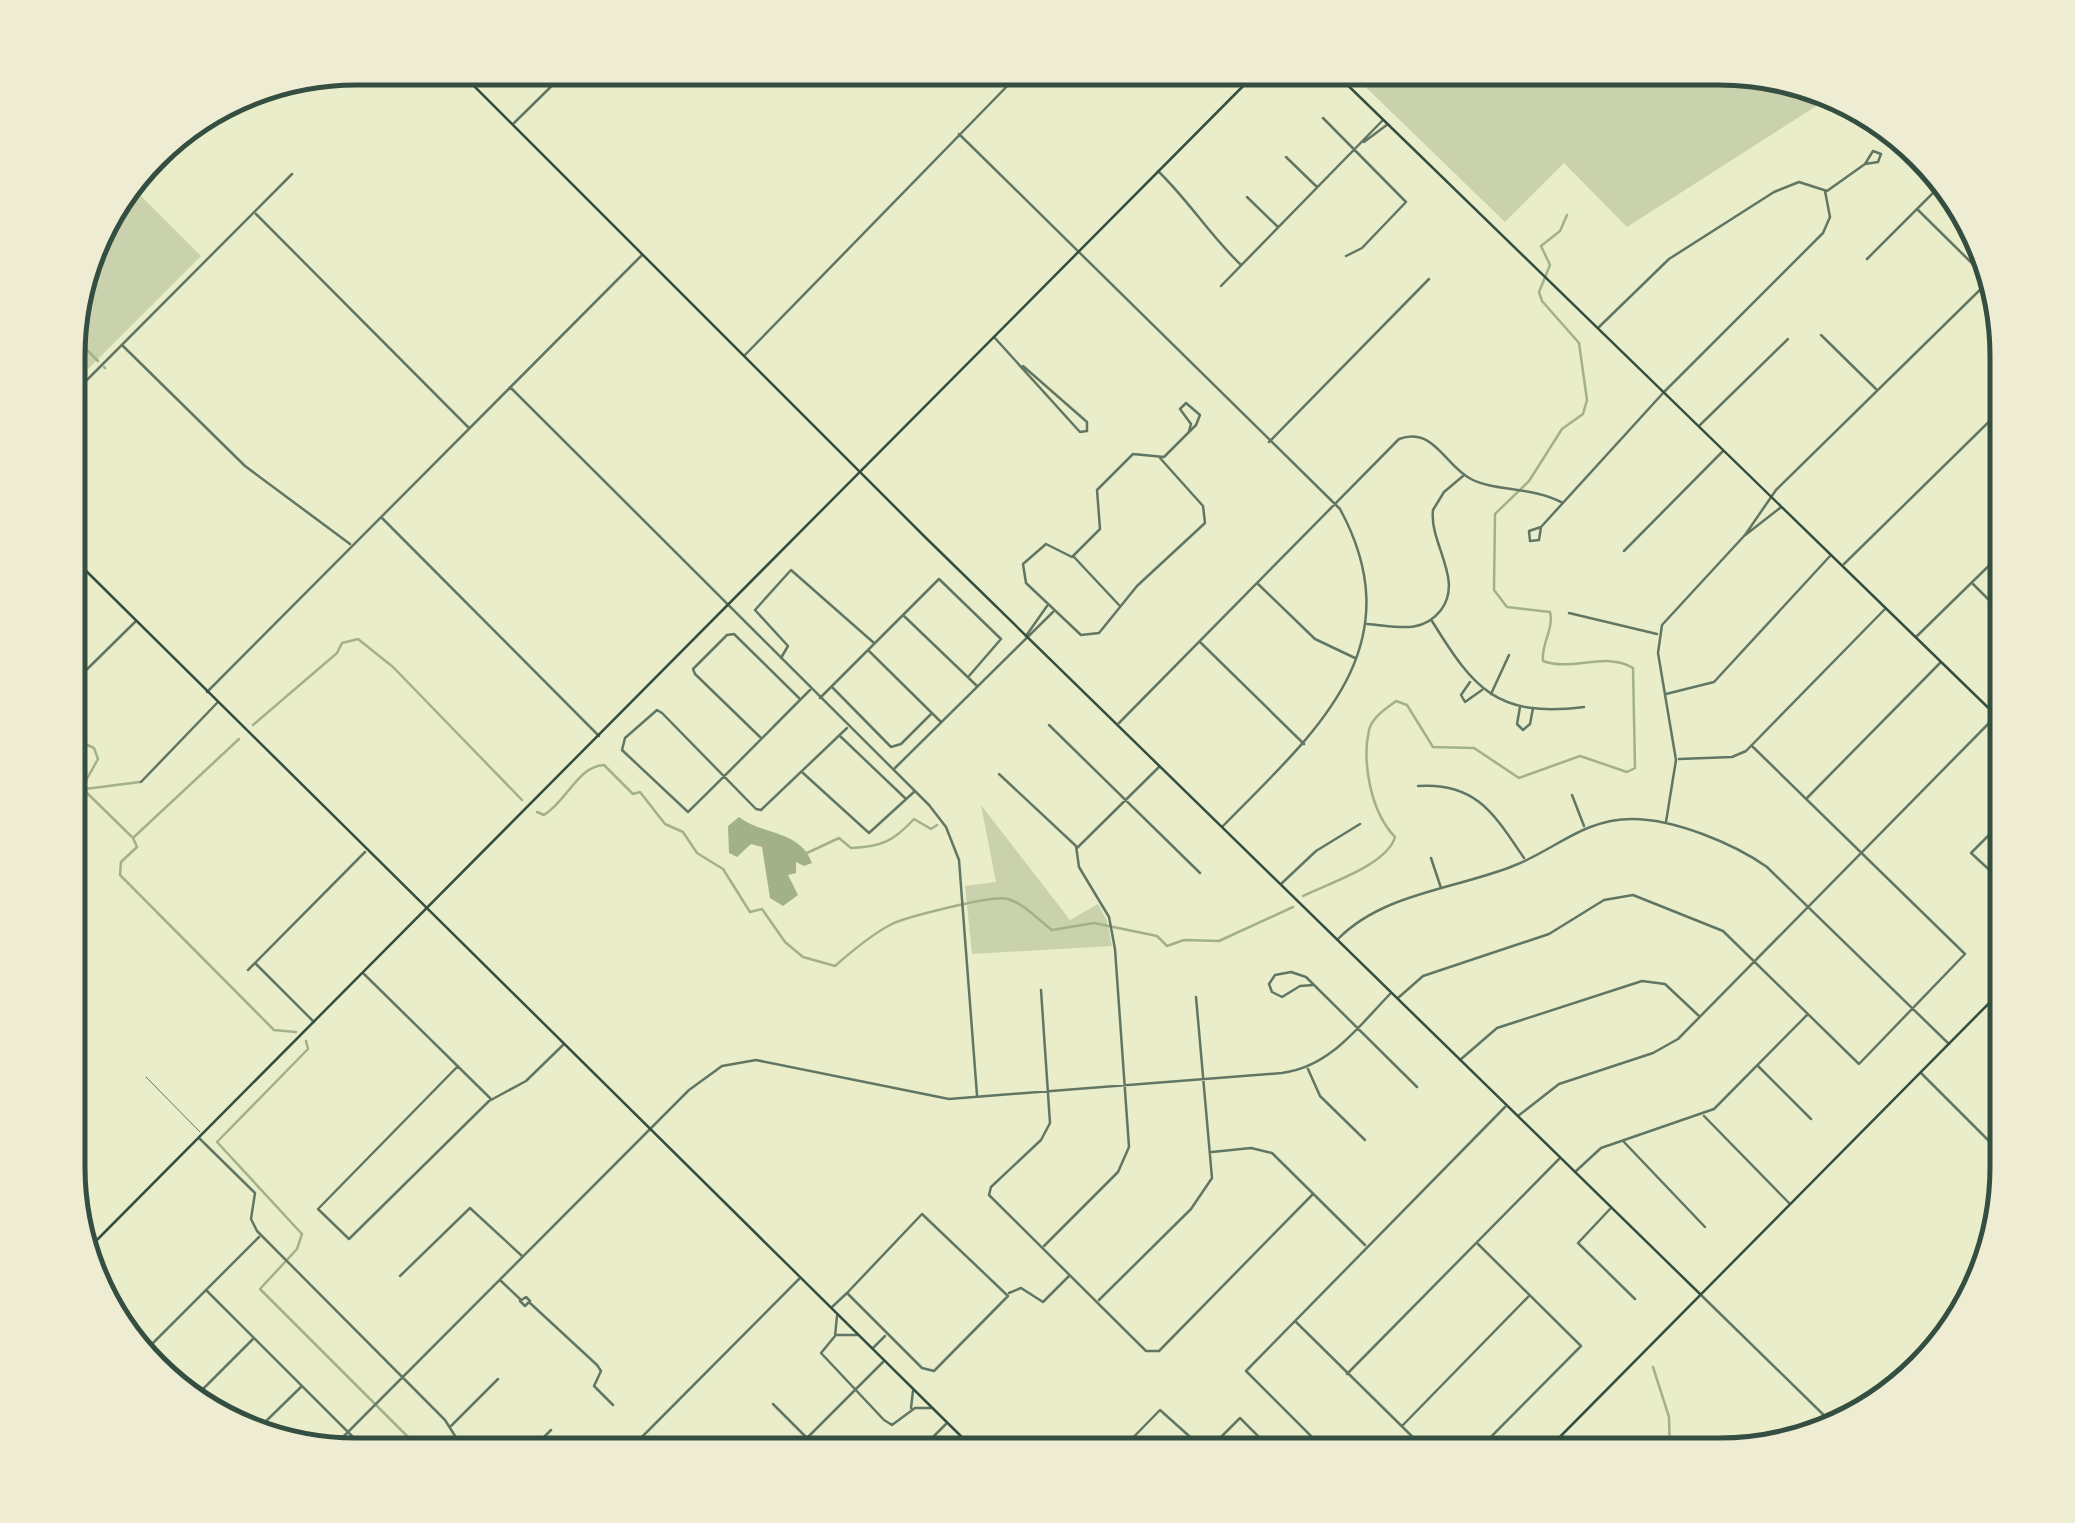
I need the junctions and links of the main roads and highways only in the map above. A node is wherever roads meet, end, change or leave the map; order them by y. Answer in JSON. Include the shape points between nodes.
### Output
{"nodes":[{"id":1,"x":473,"y":85,"type":"edge"},
{"id":2,"x":1243,"y":86,"type":"edge"},
{"id":3,"x":1348,"y":86,"type":"edge"},
{"id":4,"x":859,"y":471,"type":"junction"},
{"id":5,"x":85,"y":570,"type":"edge"},
{"id":6,"x":1989,"y":709,"type":"edge"},
{"id":7,"x":426,"y":910,"type":"junction"},
{"id":8,"x":1989,"y":1003,"type":"edge"},
{"id":9,"x":95,"y":1241,"type":"edge"},
{"id":10,"x":1700,"y":1294,"type":"junction"},
{"id":11,"x":962,"y":1437,"type":"edge"},
{"id":12,"x":1560,"y":1438,"type":"edge"}],
"edges":[{"from":1,"to":4,"type":"main road"},
{"from":2,"to":4,"type":"main road"},
{"from":3,"to":6,"type":"main road"},
{"from":4,"to":7,"type":"main road"},
{"from":4,"to":10,"type":"main road"},
{"from":5,"to":7,"type":"main road"},
{"from":7,"to":9,"type":"main road"},
{"from":7,"to":11,"type":"main road"},
{"from":8,"to":10,"type":"main road"},
{"from":10,"to":12,"type":"main road"}]}
